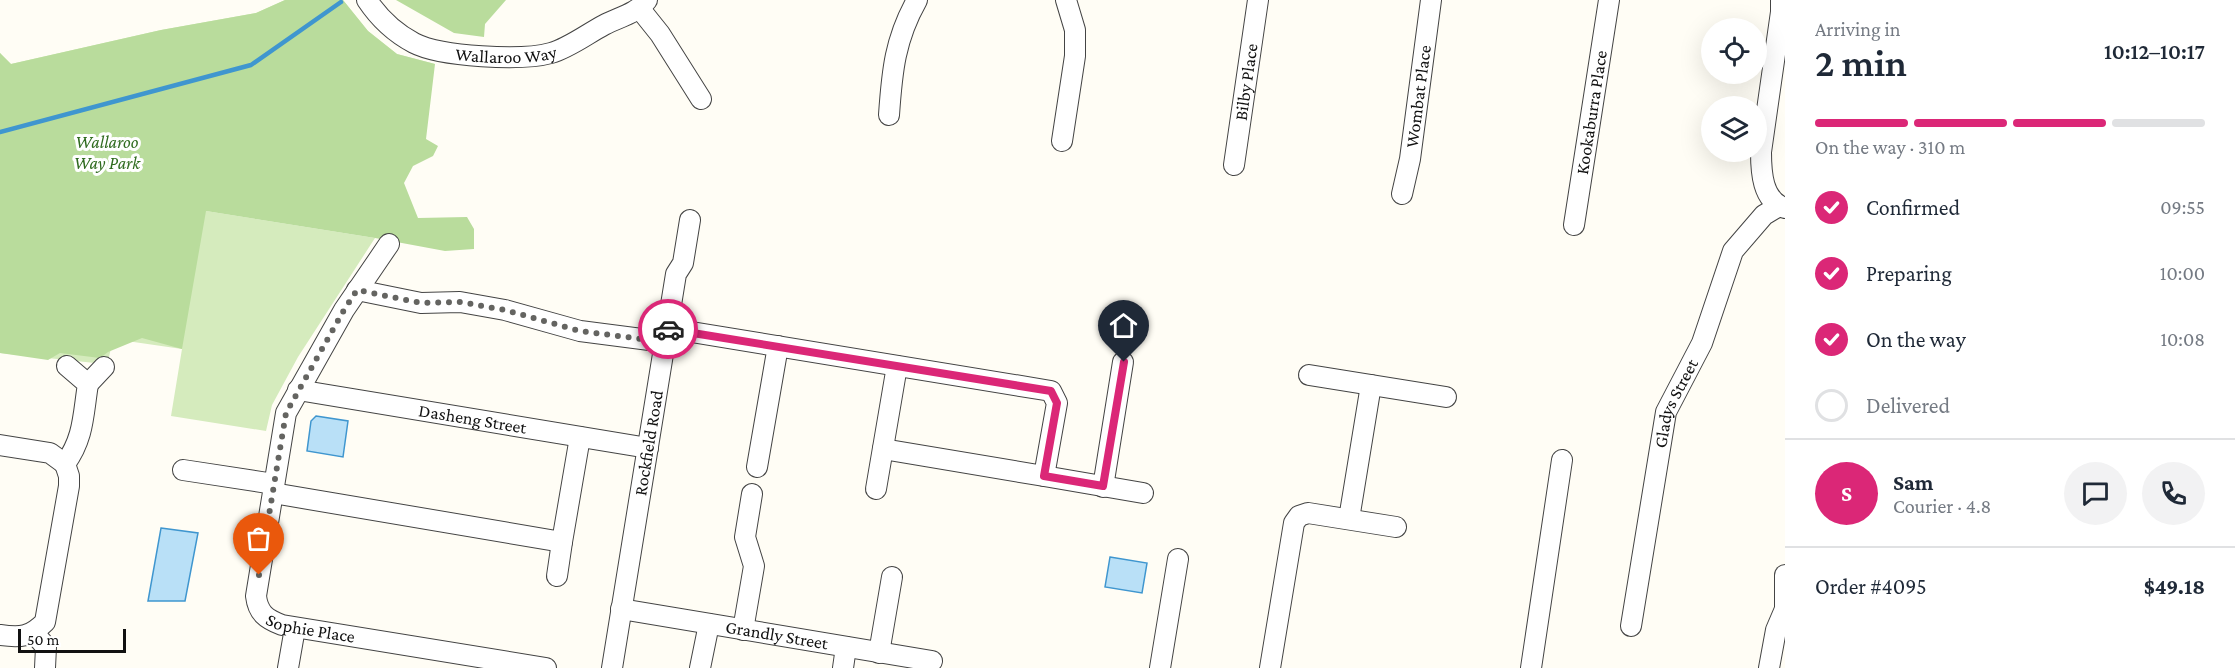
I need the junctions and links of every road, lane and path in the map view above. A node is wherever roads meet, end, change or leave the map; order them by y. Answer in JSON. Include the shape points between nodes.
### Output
{"nodes":[{"id":1,"x":367,"y":0,"type":"edge"},
{"id":2,"x":917,"y":0,"type":"edge"},
{"id":3,"x":1066,"y":0,"type":"edge"},
{"id":4,"x":1258,"y":0,"type":"edge"},
{"id":5,"x":1431,"y":0,"type":"edge"},
{"id":6,"x":1609,"y":0,"type":"edge"},
{"id":7,"x":1781,"y":0,"type":"edge"},
{"id":8,"x":643,"y":5,"type":"edge"},
{"id":9,"x":701,"y":99,"type":"dead end"},
{"id":10,"x":889,"y":115,"type":"dead end"},
{"id":11,"x":1062,"y":141,"type":"dead end"},
{"id":12,"x":1234,"y":165,"type":"dead end"},
{"id":13,"x":1402,"y":194,"type":"dead end"},
{"id":14,"x":1782,"y":207,"type":"edge"},
{"id":15,"x":690,"y":220,"type":"dead end"},
{"id":16,"x":1574,"y":225,"type":"dead end"},
{"id":17,"x":389,"y":244,"type":"dead end"},
{"id":18,"x":357,"y":290,"type":"junction"},
{"id":19,"x":666,"y":335,"type":"junction"},
{"id":20,"x":778,"y":346,"type":"junction"},
{"id":21,"x":1124,"y":362,"type":"dead end"},
{"id":22,"x":67,"y":366,"type":"dead end"},
{"id":23,"x":897,"y":366,"type":"junction"},
{"id":24,"x":104,"y":367,"type":"dead end"},
{"id":25,"x":1309,"y":375,"type":"dead end"},
{"id":26,"x":88,"y":384,"type":"junction"},
{"id":27,"x":1371,"y":385,"type":"junction"},
{"id":28,"x":298,"y":390,"type":"junction"},
{"id":29,"x":1446,"y":397,"type":"dead end"},
{"id":30,"x":580,"y":437,"type":"junction"},
{"id":31,"x":0,"y":445,"type":"edge"},
{"id":32,"x":648,"y":448,"type":"junction"},
{"id":33,"x":883,"y":449,"type":"junction"},
{"id":34,"x":1562,"y":460,"type":"dead end"},
{"id":35,"x":65,"y":464,"type":"junction"},
{"id":36,"x":757,"y":467,"type":"dead end"},
{"id":37,"x":183,"y":471,"type":"dead end"},
{"id":38,"x":1044,"y":476,"type":"junction"},
{"id":39,"x":1103,"y":486,"type":"junction"},
{"id":40,"x":274,"y":488,"type":"junction"},
{"id":41,"x":876,"y":489,"type":"dead end"},
{"id":42,"x":752,"y":494,"type":"dead end"},
{"id":43,"x":1143,"y":494,"type":"dead end"},
{"id":44,"x":1349,"y":519,"type":"junction"},
{"id":45,"x":1396,"y":527,"type":"dead end"},
{"id":46,"x":562,"y":542,"type":"junction"},
{"id":47,"x":1178,"y":559,"type":"dead end"},
{"id":48,"x":1785,"y":575,"type":"edge"},
{"id":49,"x":557,"y":576,"type":"dead end"},
{"id":50,"x":892,"y":577,"type":"dead end"},
{"id":51,"x":1785,"y":608,"type":"edge"},
{"id":52,"x":621,"y":609,"type":"junction"},
{"id":53,"x":709,"y":624,"type":"junction"},
{"id":54,"x":1631,"y":626,"type":"dead end"},
{"id":55,"x":295,"y":628,"type":"junction"},
{"id":56,"x":743,"y":630,"type":"junction"},
{"id":57,"x":34,"y":633,"type":"junction"},
{"id":58,"x":0,"y":634,"type":"edge"},
{"id":59,"x":846,"y":647,"type":"junction"},
{"id":60,"x":879,"y":653,"type":"junction"},
{"id":61,"x":932,"y":662,"type":"dead end"},
{"id":62,"x":511,"y":665,"type":"edge"},
{"id":63,"x":45,"y":668,"type":"edge"},
{"id":64,"x":288,"y":668,"type":"edge"},
{"id":65,"x":546,"y":668,"type":"edge"},
{"id":66,"x":612,"y":668,"type":"edge"},
{"id":67,"x":700,"y":668,"type":"edge"},
{"id":68,"x":843,"y":668,"type":"edge"},
{"id":69,"x":1160,"y":668,"type":"edge"},
{"id":70,"x":1270,"y":668,"type":"edge"},
{"id":71,"x":1532,"y":668,"type":"edge"},
{"id":72,"x":1770,"y":668,"type":"edge"}],
"edges":[{"from":1,"to":8,"type":"street","name":"Wallaroo Way","via":[[390,28],[416,44],[441,51],[503,57],[553,53]]},
{"from":2,"to":10,"type":"street","via":[[902,30],[892,70]]},
{"from":3,"to":11,"type":"street","via":[[1075,30],[1075,56]]},
{"from":4,"to":12,"type":"street","name":"Bilby Place"},
{"from":5,"to":13,"type":"street","name":"Wombat Place"},
{"from":6,"to":16,"type":"street","name":"Kookaburra Place"},
{"from":7,"to":14,"type":"street","via":[[1761,174],[1766,190]]},
{"from":8,"to":9,"type":"street"},
{"from":14,"to":54,"type":"street","name":"Gladys Street","via":[[1764,215],[1734,251],[1702,343],[1666,412]]},
{"from":15,"to":19,"type":"street","name":"Rockfield Road"},
{"from":17,"to":18,"type":"street","name":"Sophie Place"},
{"from":18,"to":19,"type":"street","via":[[421,303],[460,302],[505,310],[580,331]]},
{"from":18,"to":28,"type":"street","name":"Sophie Place"},
{"from":19,"to":20,"type":"street"},
{"from":19,"to":32,"type":"street","name":"Rockfield Road"},
{"from":20,"to":23,"type":"street"},
{"from":20,"to":36,"type":"street"},
{"from":21,"to":39,"type":"street"},
{"from":22,"to":26,"type":"street"},
{"from":23,"to":33,"type":"street"},
{"from":23,"to":38,"type":"street","via":[[1051,391],[1057,403]]},
{"from":24,"to":26,"type":"street"},
{"from":25,"to":27,"type":"street"},
{"from":26,"to":35,"type":"street","via":[[80,438]]},
{"from":27,"to":29,"type":"street"},
{"from":27,"to":44,"type":"street"},
{"from":28,"to":30,"type":"street","name":"Dasheng Street"},
{"from":28,"to":40,"type":"street","name":"Sophie Place","via":[[286,413]]},
{"from":30,"to":32,"type":"street","name":"Dasheng Street"},
{"from":30,"to":46,"type":"street"},
{"from":31,"to":35,"type":"street","via":[[50,453]]},
{"from":32,"to":52,"type":"street","name":"Rockfield Road"},
{"from":33,"to":38,"type":"street"},
{"from":33,"to":41,"type":"street"},
{"from":34,"to":71,"type":"street"},
{"from":35,"to":57,"type":"street","via":[[69,486],[45,622]]},
{"from":37,"to":40,"type":"street"},
{"from":38,"to":39,"type":"street"},
{"from":39,"to":43,"type":"street"},
{"from":40,"to":46,"type":"street"},
{"from":40,"to":55,"type":"street","name":"Sophie Place","via":[[257,605],[268,620]]},
{"from":42,"to":56,"type":"street","via":[[745,537],[754,566]]},
{"from":44,"to":45,"type":"street"},
{"from":44,"to":70,"type":"street","via":[[1308,513],[1294,523]]},
{"from":46,"to":49,"type":"street"},
{"from":47,"to":69,"type":"street"},
{"from":48,"to":51,"type":"street"},
{"from":50,"to":60,"type":"street"},
{"from":51,"to":72,"type":"street","via":[[1776,630]]},
{"from":52,"to":53,"type":"street","name":"Grandly Street"},
{"from":52,"to":66,"type":"street","name":"Rockfield Road"},
{"from":53,"to":56,"type":"street","name":"Grandly Street"},
{"from":53,"to":67,"type":"street"},
{"from":55,"to":62,"type":"street","name":"Sophie Place"},
{"from":55,"to":64,"type":"street"},
{"from":56,"to":59,"type":"street","name":"Grandly Street"},
{"from":57,"to":58,"type":"street","via":[[15,637]]},
{"from":57,"to":63,"type":"street","via":[[46,647]]},
{"from":59,"to":60,"type":"street","name":"Grandly Street"},
{"from":59,"to":68,"type":"street"},
{"from":60,"to":61,"type":"street","name":"Grandly Street"},
{"from":62,"to":65,"type":"street","name":"Sophie Place"}]}
